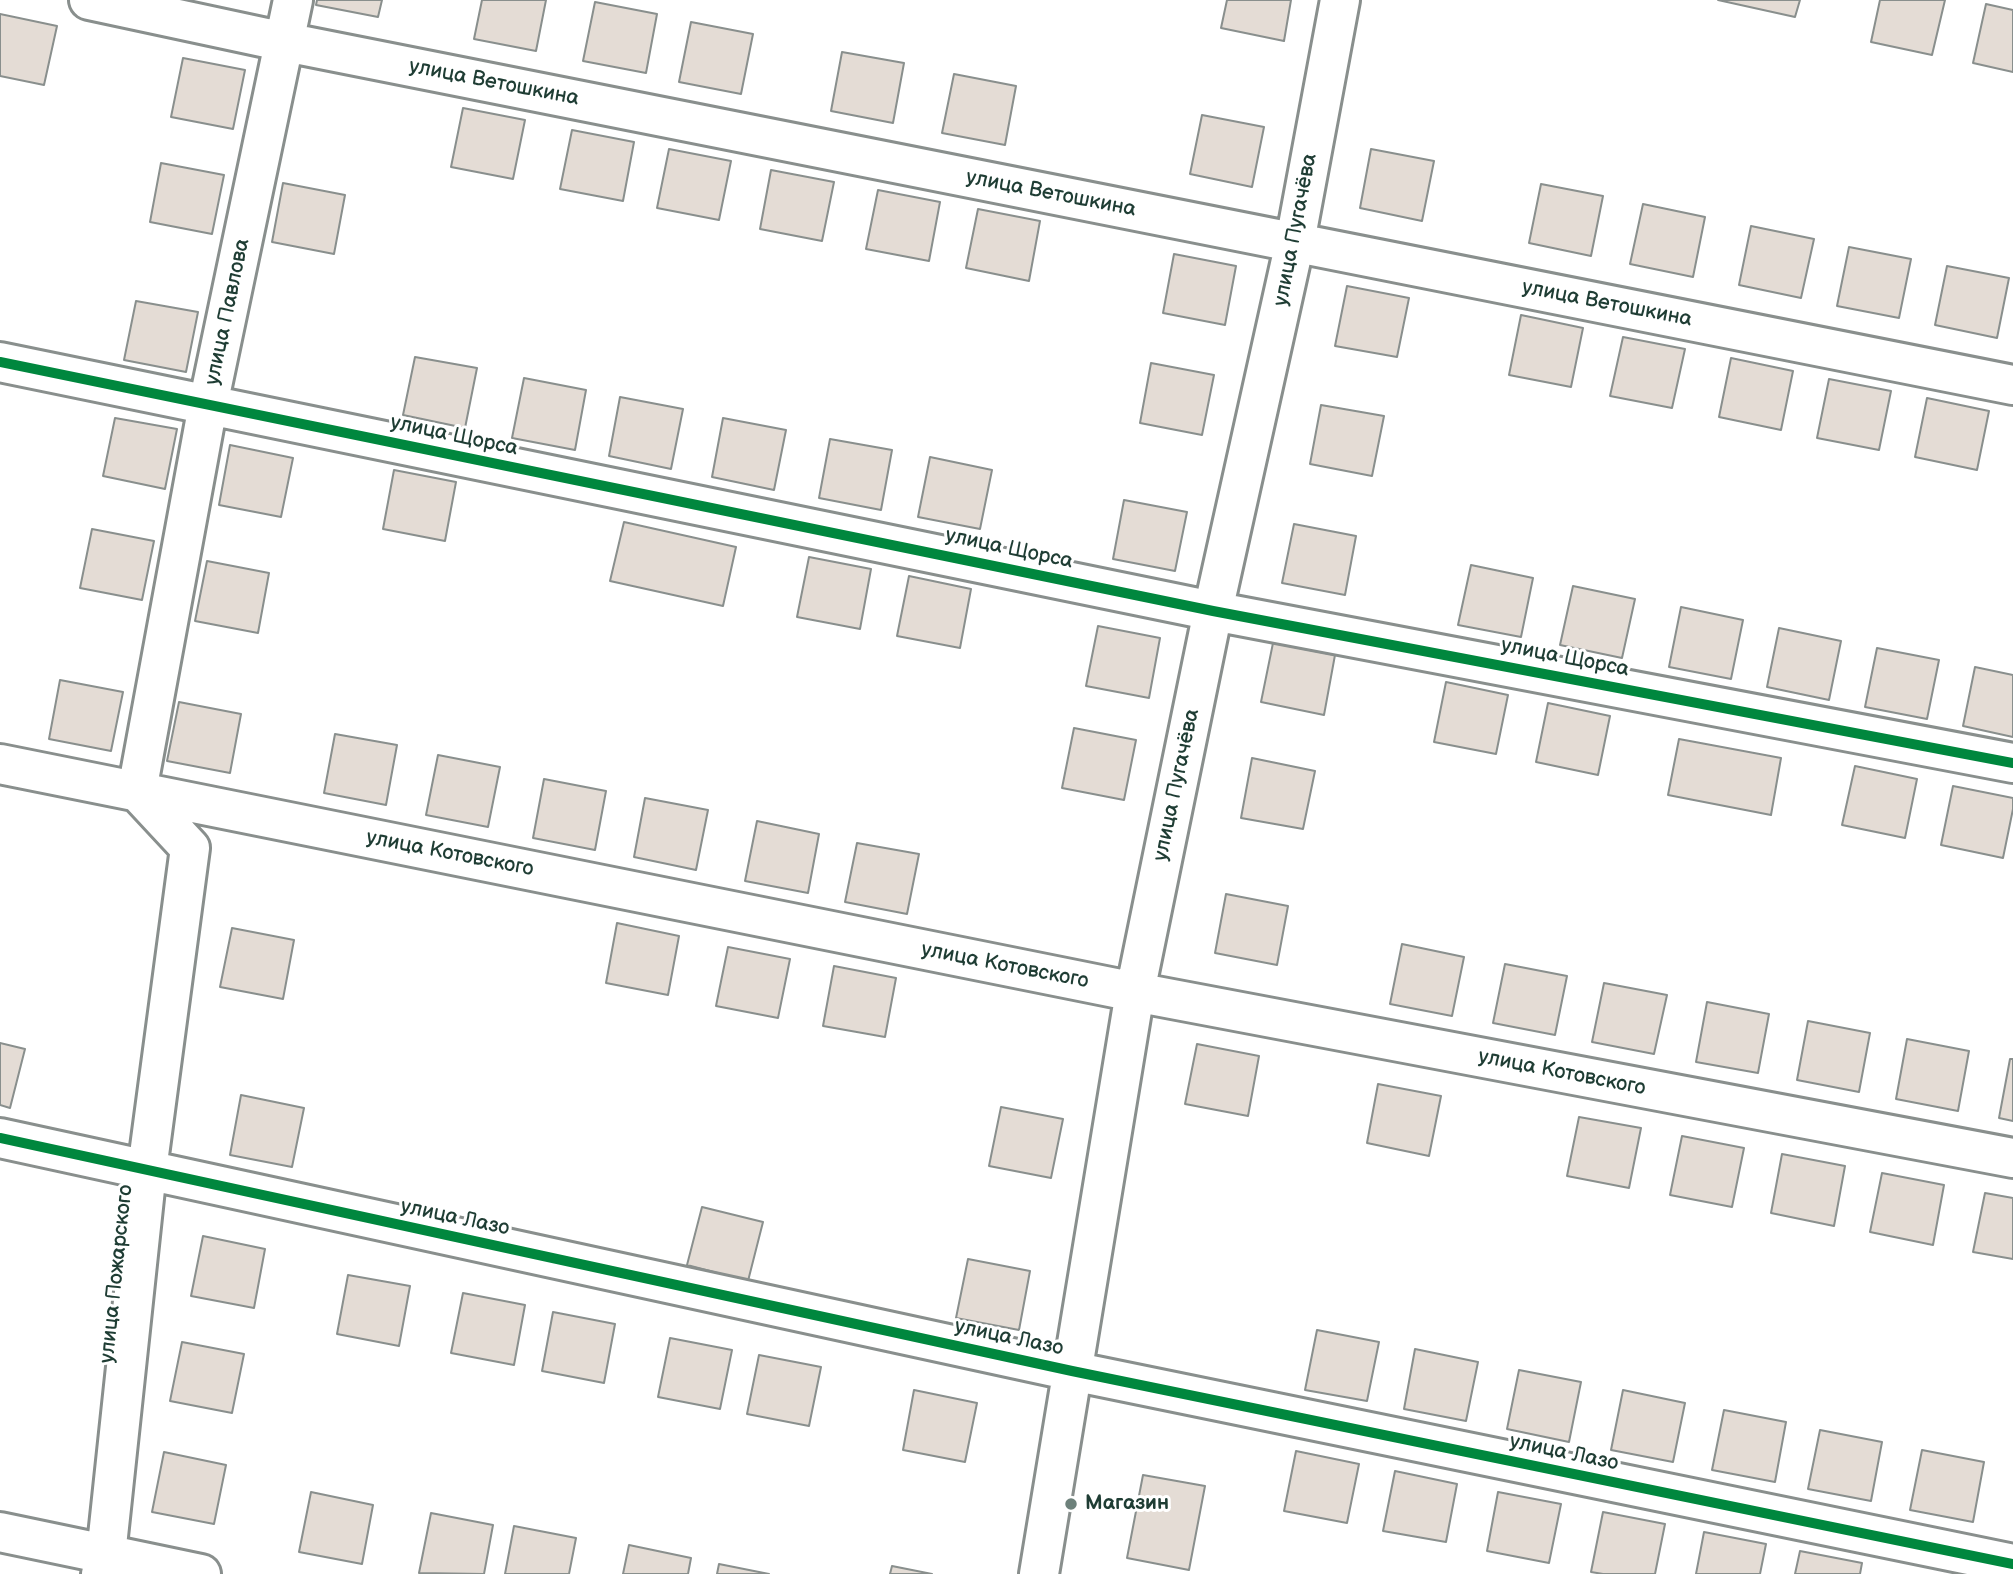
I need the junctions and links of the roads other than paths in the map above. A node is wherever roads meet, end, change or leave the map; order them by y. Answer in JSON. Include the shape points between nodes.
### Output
{"nodes":[{"id":1,"x":89,"y":0,"type":"edge"},
{"id":2,"x":293,"y":0,"type":"edge"},
{"id":3,"x":1340,"y":0,"type":"edge"},
{"id":4,"x":285,"y":41,"type":"junction"},
{"id":5,"x":1295,"y":242,"type":"junction"},
{"id":6,"x":0,"y":362,"type":"edge"},
{"id":7,"x":2013,"y":385,"type":"edge"},
{"id":8,"x":208,"y":405,"type":"junction"},
{"id":9,"x":1213,"y":611,"type":"junction"},
{"id":10,"x":2013,"y":763,"type":"edge"},
{"id":11,"x":0,"y":764,"type":"edge"},
{"id":12,"x":137,"y":791,"type":"junction"},
{"id":13,"x":1135,"y":992,"type":"junction"},
{"id":14,"x":0,"y":1138,"type":"edge"},
{"id":15,"x":2013,"y":1158,"type":"edge"},
{"id":16,"x":147,"y":1170,"type":"junction"},
{"id":17,"x":1072,"y":1371,"type":"junction"},
{"id":18,"x":0,"y":1532,"type":"edge"},
{"id":19,"x":103,"y":1564,"type":"edge"},
{"id":20,"x":2013,"y":1564,"type":"edge"},
{"id":21,"x":201,"y":1574,"type":"edge"},
{"id":22,"x":1039,"y":1574,"type":"edge"}],
"edges":[{"from":1,"to":4,"type":"street","name":"улица Ветошкина"},
{"from":2,"to":4,"type":"street","name":"улица Павлова"},
{"from":3,"to":5,"type":"street","name":"улица Пугачёва"},
{"from":4,"to":5,"type":"street","name":"улица Ветошкина"},
{"from":4,"to":8,"type":"street","name":"улица Павлова"},
{"from":5,"to":7,"type":"street","name":"улица Ветошкина"},
{"from":5,"to":9,"type":"street","name":"улица Пугачёва"},
{"from":6,"to":8,"type":"street","name":"улица Щорса"},
{"from":8,"to":9,"type":"street","name":"улица Щорса"},
{"from":8,"to":12,"type":"street","name":"улица Павлова"},
{"from":9,"to":10,"type":"street","name":"улица Щорса"},
{"from":9,"to":13,"type":"street","name":"улица Пугачёва"},
{"from":11,"to":12,"type":"street","name":"улица Котовского"},
{"from":12,"to":13,"type":"street","name":"улица Котовского"},
{"from":12,"to":16,"type":"street","name":"улица Пожарского","via":[[190,848]]},
{"from":13,"to":15,"type":"street","name":"улица Котовского"},
{"from":13,"to":17,"type":"street","name":"улица Пугачёва"},
{"from":14,"to":16,"type":"street","name":"улица Лазо"},
{"from":16,"to":17,"type":"street","name":"улица Лазо"},
{"from":16,"to":19,"type":"street","name":"улица Пожарского"},
{"from":17,"to":20,"type":"street","name":"улица Лазо"},
{"from":17,"to":22,"type":"street","name":"улица Пугачёва"},
{"from":18,"to":19,"type":"street"},
{"from":19,"to":21,"type":"street"}]}
